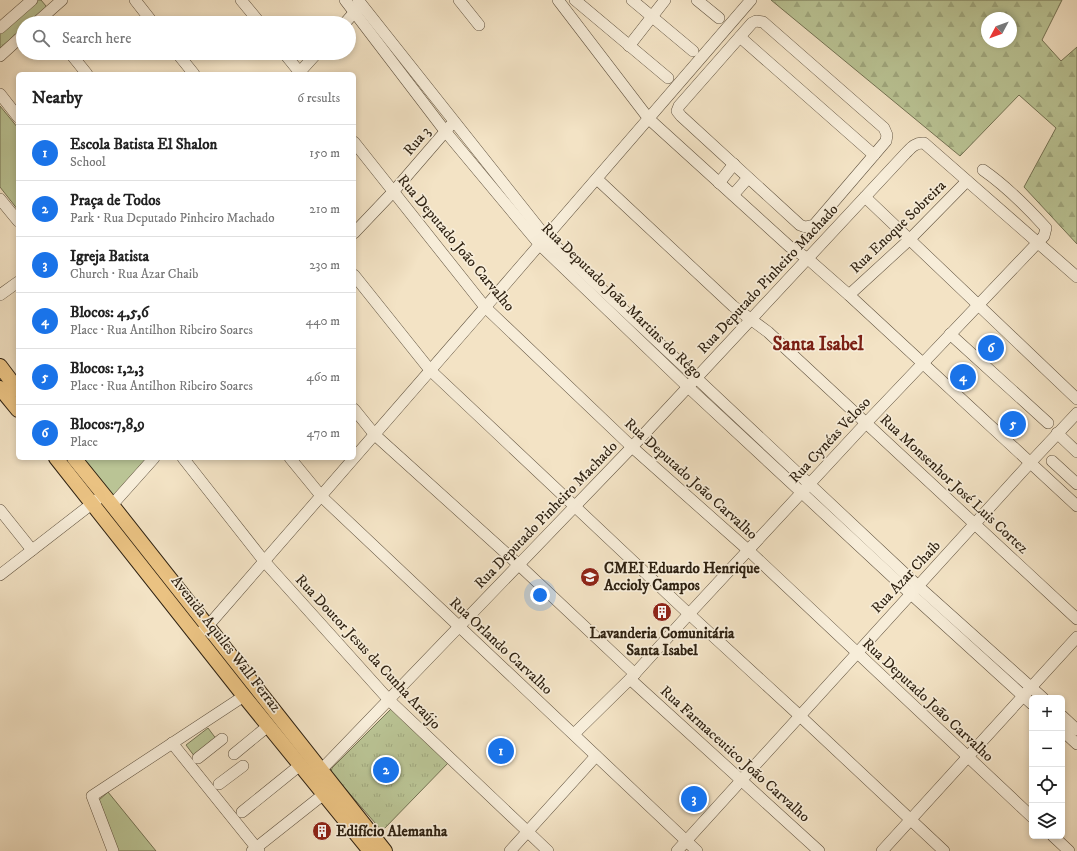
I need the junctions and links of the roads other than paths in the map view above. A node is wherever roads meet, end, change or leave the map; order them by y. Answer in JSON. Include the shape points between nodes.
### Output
{"nodes":[{"id":1,"x":32,"y":0,"type":"edge"},
{"id":2,"x":62,"y":0,"type":"edge"},
{"id":3,"x":135,"y":0,"type":"edge"},
{"id":4,"x":242,"y":0,"type":"edge"},
{"id":5,"x":345,"y":0,"type":"edge"},
{"id":6,"x":459,"y":0,"type":"edge"},
{"id":7,"x":558,"y":0,"type":"edge"},
{"id":8,"x":575,"y":0,"type":"edge"},
{"id":9,"x":632,"y":0,"type":"edge"},
{"id":10,"x":666,"y":0,"type":"edge"},
{"id":11,"x":697,"y":0,"type":"edge"},
{"id":12,"x":751,"y":0,"type":"edge"},
{"id":13,"x":49,"y":4,"type":"edge"},
{"id":14,"x":360,"y":4,"type":"edge"},
{"id":15,"x":587,"y":4,"type":"edge"},
{"id":16,"x":43,"y":16,"type":"edge"},
{"id":17,"x":148,"y":16,"type":"edge"},
{"id":18,"x":255,"y":16,"type":"edge"},
{"id":19,"x":351,"y":16,"type":"edge"},
{"id":20,"x":652,"y":17,"type":"junction"},
{"id":21,"x":572,"y":18,"type":"junction"},
{"id":22,"x":719,"y":18,"type":"dead end"},
{"id":23,"x":479,"y":25,"type":"dead end"},
{"id":24,"x":0,"y":28,"type":"edge"},
{"id":25,"x":740,"y":37,"type":"junction"},
{"id":26,"x":16,"y":41,"type":"edge"},
{"id":27,"x":629,"y":46,"type":"junction"},
{"id":28,"x":692,"y":51,"type":"dead end"},
{"id":29,"x":0,"y":56,"type":"edge"},
{"id":30,"x":76,"y":60,"type":"edge"},
{"id":31,"x":183,"y":60,"type":"edge"},
{"id":32,"x":289,"y":60,"type":"edge"},
{"id":33,"x":311,"y":60,"type":"edge"},
{"id":34,"x":85,"y":72,"type":"edge"},
{"id":35,"x":192,"y":72,"type":"edge"},
{"id":36,"x":298,"y":72,"type":"edge"},
{"id":37,"x":302,"y":72,"type":"edge"},
{"id":38,"x":668,"y":78,"type":"dead end"},
{"id":39,"x":0,"y":94,"type":"edge"},
{"id":40,"x":16,"y":114,"type":"edge"},
{"id":41,"x":649,"y":119,"type":"junction"},
{"id":42,"x":454,"y":121,"type":"junction"},
{"id":43,"x":445,"y":131,"type":"junction"},
{"id":44,"x":356,"y":145,"type":"edge"},
{"id":45,"x":874,"y":155,"type":"junction"},
{"id":46,"x":734,"y":164,"type":"junction"},
{"id":47,"x":983,"y":170,"type":"dead end"},
{"id":48,"x":748,"y":178,"type":"junction"},
{"id":49,"x":598,"y":179,"type":"junction"},
{"id":50,"x":967,"y":180,"type":"junction"},
{"id":51,"x":719,"y":183,"type":"junction"},
{"id":52,"x":393,"y":192,"type":"junction"},
{"id":53,"x":733,"y":195,"type":"junction"},
{"id":54,"x":865,"y":197,"type":"junction"},
{"id":55,"x":0,"y":199,"type":"edge"},
{"id":56,"x":16,"y":219,"type":"edge"},
{"id":57,"x":356,"y":231,"type":"edge"},
{"id":58,"x":909,"y":240,"type":"junction"},
{"id":59,"x":543,"y":241,"type":"junction"},
{"id":60,"x":1038,"y":242,"type":"junction"},
{"id":61,"x":807,"y":258,"type":"junction"},
{"id":62,"x":1077,"y":277,"type":"edge"},
{"id":63,"x":356,"y":278,"type":"edge"},
{"id":64,"x":16,"y":283,"type":"edge"},
{"id":65,"x":0,"y":295,"type":"edge"},
{"id":66,"x":849,"y":295,"type":"junction"},
{"id":67,"x":978,"y":305,"type":"junction"},
{"id":68,"x":485,"y":307,"type":"junction"},
{"id":69,"x":751,"y":319,"type":"junction"},
{"id":70,"x":950,"y":334,"type":"junction"},
{"id":71,"x":923,"y":363,"type":"junction"},
{"id":72,"x":0,"y":366,"type":"edge"},
{"id":73,"x":430,"y":370,"type":"junction"},
{"id":74,"x":696,"y":378,"type":"junction"},
{"id":75,"x":688,"y":387,"type":"junction"},
{"id":76,"x":11,"y":391,"type":"edge"},
{"id":77,"x":1077,"y":399,"type":"edge"},
{"id":78,"x":16,"y":405,"type":"edge"},
{"id":79,"x":356,"y":411,"type":"edge"},
{"id":80,"x":1077,"y":413,"type":"edge"},
{"id":81,"x":866,"y":423,"type":"junction"},
{"id":82,"x":1048,"y":423,"type":"dead end"},
{"id":83,"x":1057,"y":433,"type":"junction"},
{"id":84,"x":375,"y":435,"type":"junction"},
{"id":85,"x":632,"y":447,"type":"junction"},
{"id":86,"x":1077,"y":452,"type":"edge"},
{"id":87,"x":356,"y":457,"type":"edge"},
{"id":88,"x":58,"y":460,"type":"edge"},
{"id":89,"x":75,"y":460,"type":"edge"},
{"id":90,"x":152,"y":460,"type":"edge"},
{"id":91,"x":185,"y":460,"type":"edge"},
{"id":92,"x":292,"y":460,"type":"edge"},
{"id":93,"x":354,"y":460,"type":"edge"},
{"id":94,"x":1052,"y":461,"type":"dead end"},
{"id":95,"x":1030,"y":463,"type":"junction"},
{"id":96,"x":1077,"y":484,"type":"edge"},
{"id":97,"x":805,"y":488,"type":"junction"},
{"id":98,"x":322,"y":497,"type":"junction"},
{"id":99,"x":103,"y":501,"type":"junction"},
{"id":100,"x":1077,"y":506,"type":"edge"},
{"id":101,"x":575,"y":507,"type":"junction"},
{"id":102,"x":0,"y":510,"type":"edge"},
{"id":103,"x":975,"y":524,"type":"junction"},
{"id":104,"x":32,"y":550,"type":"junction"},
{"id":105,"x":748,"y":550,"type":"junction"},
{"id":106,"x":264,"y":562,"type":"junction"},
{"id":107,"x":519,"y":565,"type":"junction"},
{"id":108,"x":0,"y":574,"type":"edge"},
{"id":109,"x":914,"y":590,"type":"junction"},
{"id":110,"x":689,"y":614,"type":"junction"},
{"id":111,"x":1077,"y":619,"type":"edge"},
{"id":112,"x":460,"y":627,"type":"junction"},
{"id":113,"x":202,"y":631,"type":"junction"},
{"id":114,"x":1077,"y":637,"type":"edge"},
{"id":115,"x":856,"y":653,"type":"junction"},
{"id":116,"x":633,"y":677,"type":"junction"},
{"id":117,"x":1032,"y":687,"type":"junction"},
{"id":118,"x":1040,"y":695,"type":"edge"},
{"id":119,"x":244,"y":696,"type":"junction"},
{"id":120,"x":389,"y":700,"type":"junction"},
{"id":121,"x":1028,"y":700,"type":"edge"},
{"id":122,"x":800,"y":716,"type":"junction"},
{"id":123,"x":1065,"y":719,"type":"edge"},
{"id":124,"x":1077,"y":730,"type":"edge"},
{"id":125,"x":262,"y":731,"type":"dead end"},
{"id":126,"x":1063,"y":731,"type":"edge"},
{"id":127,"x":574,"y":734,"type":"junction"},
{"id":128,"x":222,"y":739,"type":"dead end"},
{"id":129,"x":172,"y":743,"type":"junction"},
{"id":130,"x":1077,"y":744,"type":"edge"},
{"id":131,"x":234,"y":754,"type":"dead end"},
{"id":132,"x":596,"y":756,"type":"junction"},
{"id":133,"x":198,"y":758,"type":"dead end"},
{"id":134,"x":968,"y":758,"type":"junction"},
{"id":135,"x":243,"y":766,"type":"dead end"},
{"id":136,"x":294,"y":770,"type":"dead end"},
{"id":137,"x":321,"y":770,"type":"junction"},
{"id":138,"x":742,"y":780,"type":"junction"},
{"id":139,"x":219,"y":784,"type":"dead end"},
{"id":140,"x":329,"y":790,"type":"junction"},
{"id":141,"x":242,"y":812,"type":"dead end"},
{"id":142,"x":1029,"y":814,"type":"edge"},
{"id":143,"x":911,"y":820,"type":"junction"},
{"id":144,"x":528,"y":832,"type":"junction"},
{"id":145,"x":1056,"y":839,"type":"edge"},
{"id":146,"x":686,"y":841,"type":"junction"},
{"id":147,"x":1077,"y":845,"type":"edge"},
{"id":148,"x":256,"y":850,"type":"edge"},
{"id":149,"x":113,"y":851,"type":"edge"},
{"id":150,"x":370,"y":851,"type":"edge"},
{"id":151,"x":385,"y":851,"type":"edge"},
{"id":152,"x":510,"y":851,"type":"edge"},
{"id":153,"x":548,"y":851,"type":"edge"},
{"id":154,"x":677,"y":851,"type":"edge"},
{"id":155,"x":697,"y":851,"type":"edge"},
{"id":156,"x":819,"y":851,"type":"edge"},
{"id":157,"x":882,"y":851,"type":"edge"},
{"id":158,"x":944,"y":851,"type":"edge"},
{"id":159,"x":1070,"y":851,"type":"edge"}],
"edges":[{"from":1,"to":24,"type":"street"},
{"from":2,"to":13,"type":"street"},
{"from":3,"to":17,"type":"street"},
{"from":4,"to":18,"type":"street"},
{"from":5,"to":14,"type":"street","name":"Rua Deputado João Martins do Rêgo"},
{"from":6,"to":23,"type":"street"},
{"from":7,"to":21,"type":"street"},
{"from":8,"to":15,"type":"street"},
{"from":9,"to":20,"type":"street"},
{"from":10,"to":20,"type":"street"},
{"from":11,"to":22,"type":"street"},
{"from":12,"to":41,"type":"street"},
{"from":13,"to":16,"type":"street"},
{"from":14,"to":19,"type":"street"},
{"from":14,"to":42,"type":"street","name":"Rua Deputado João Martins do Rêgo"},
{"from":14,"to":43,"type":"street","name":"Rua Deputado João Martins do Rêgo"},
{"from":15,"to":21,"type":"street"},
{"from":15,"to":27,"type":"street"},
{"from":20,"to":27,"type":"street"},
{"from":20,"to":28,"type":"street"},
{"from":21,"to":41,"type":"street"},
{"from":25,"to":45,"type":"street"},
{"from":25,"to":45,"type":"street","via":[[752,23],[763,22],[884,128],[887,134],[886,141]]},
{"from":25,"to":46,"type":"street","via":[[677,111]]},
{"from":26,"to":29,"type":"street"},
{"from":27,"to":38,"type":"street"},
{"from":30,"to":34,"type":"street"},
{"from":31,"to":35,"type":"street"},
{"from":32,"to":36,"type":"street"},
{"from":33,"to":37,"type":"street"},
{"from":39,"to":40,"type":"street"},
{"from":41,"to":49,"type":"street"},
{"from":41,"to":51,"type":"street"},
{"from":42,"to":43,"type":"street","name":"Rua 3"},
{"from":42,"to":59,"type":"street","name":"Rua Deputado João Martins do Rêgo"},
{"from":43,"to":52,"type":"street","name":"Rua 3"},
{"from":43,"to":59,"type":"street","name":"Rua Deputado João Martins do Rêgo"},
{"from":44,"to":52,"type":"street","name":"Rua Deputado João Carvalho"},
{"from":45,"to":48,"type":"street","via":[[814,225],[805,227]]},
{"from":46,"to":48,"type":"street"},
{"from":46,"to":51,"type":"street"},
{"from":47,"to":60,"type":"street","name":"Rua Cynéas Veloso","via":[[1030,210],[1046,228],[1044,236]]},
{"from":48,"to":53,"type":"street"},
{"from":49,"to":59,"type":"street"},
{"from":49,"to":69,"type":"street","name":"Rua Monsenhor José Luis Cortez","via":[[733,306]]},
{"from":50,"to":54,"type":"street","name":"Rua Deputado Pinheiro Machado","via":[[924,143],[918,143]]},
{"from":50,"to":58,"type":"street","name":"Rua Enoque Sobreira"},
{"from":50,"to":60,"type":"street"},
{"from":51,"to":53,"type":"street"},
{"from":52,"to":57,"type":"street","name":"Rua 3"},
{"from":52,"to":68,"type":"street","name":"Rua Deputado João Carvalho"},
{"from":53,"to":61,"type":"street","via":[[790,247]]},
{"from":54,"to":58,"type":"street"},
{"from":54,"to":61,"type":"street","name":"Rua Deputado Pinheiro Machado"},
{"from":55,"to":56,"type":"street"},
{"from":58,"to":66,"type":"street","name":"Rua Enoque Sobreira"},
{"from":58,"to":67,"type":"street"},
{"from":59,"to":68,"type":"street"},
{"from":59,"to":74,"type":"street","name":"Rua Deputado João Martins do Rêgo"},
{"from":59,"to":75,"type":"street","name":"Rua Deputado João Martins do Rêgo"},
{"from":60,"to":62,"type":"street"},
{"from":60,"to":67,"type":"street","name":"Rua Cynéas Veloso"},
{"from":61,"to":66,"type":"street"},
{"from":61,"to":69,"type":"street","name":"Rua Deputado Pinheiro Machado"},
{"from":63,"to":73,"type":"street"},
{"from":64,"to":65,"type":"street"},
{"from":66,"to":71,"type":"street"},
{"from":67,"to":70,"type":"street","name":"Rua Cynéas Veloso"},
{"from":67,"to":77,"type":"street"},
{"from":68,"to":73,"type":"street"},
{"from":68,"to":85,"type":"street","name":"Rua Deputado João Carvalho"},
{"from":69,"to":74,"type":"street","name":"Rua Deputado Pinheiro Machado"},
{"from":69,"to":81,"type":"street","name":"Rua Monsenhor José Luis Cortez"},
{"from":70,"to":71,"type":"street","name":"Rua Cynéas Veloso"},
{"from":70,"to":82,"type":"street"},
{"from":71,"to":81,"type":"street","name":"Rua Cynéas Veloso"},
{"from":71,"to":95,"type":"street"},
{"from":72,"to":76,"type":"main road"},
{"from":73,"to":84,"type":"street"},
{"from":73,"to":101,"type":"street"},
{"from":74,"to":75,"type":"street","name":"Rua Deputado Pinheiro Machado"},
{"from":74,"to":97,"type":"street","name":"Rua Deputado João Martins do Rêgo"},
{"from":75,"to":85,"type":"street","name":"Rua Deputado Pinheiro Machado"},
{"from":75,"to":97,"type":"street","name":"Rua Deputado João Martins do Rêgo"},
{"from":76,"to":78,"type":"main road"},
{"from":79,"to":84,"type":"street","name":"Rua Farmaceutico João Carvalho"},
{"from":80,"to":83,"type":"street","name":"Rua Azar Chaib"},
{"from":81,"to":97,"type":"street","name":"Rua Cynéas Veloso"},
{"from":81,"to":103,"type":"street","name":"Rua Monsenhor José Luis Cortez"},
{"from":83,"to":86,"type":"street"},
{"from":83,"to":95,"type":"street","name":"Rua Azar Chaib"},
{"from":84,"to":87,"type":"street"},
{"from":84,"to":107,"type":"street","name":"Rua Farmaceutico João Carvalho"},
{"from":85,"to":101,"type":"street","name":"Rua Deputado Pinheiro Machado"},
{"from":85,"to":105,"type":"street","name":"Rua Deputado João Carvalho"},
{"from":88,"to":99,"type":"main road","name":"Avenida Aquiles Wall Ferraz"},
{"from":89,"to":99,"type":"main road","name":"Avenida Aquiles Wall Ferraz"},
{"from":90,"to":99,"type":"street"},
{"from":91,"to":106,"type":"street","name":"Rua Doutor Jesus da Cunha Araújo"},
{"from":92,"to":98,"type":"street","name":"Rua Orlando Carvalho"},
{"from":93,"to":98,"type":"street"},
{"from":94,"to":96,"type":"street"},
{"from":95,"to":100,"type":"street"},
{"from":95,"to":103,"type":"street","name":"Rua Azar Chaib"},
{"from":97,"to":105,"type":"street","name":"Rua Cynéas Veloso"},
{"from":97,"to":109,"type":"street","name":"Rua Deputado João Martins do Rêgo"},
{"from":98,"to":106,"type":"street"},
{"from":98,"to":112,"type":"street","name":"Rua Orlando Carvalho"},
{"from":99,"to":104,"type":"street"},
{"from":99,"to":113,"type":"main road","name":"Avenida Aquiles Wall Ferraz"},
{"from":99,"to":113,"type":"main road","name":"Avenida Aquiles Wall Ferraz"},
{"from":101,"to":107,"type":"street","name":"Rua Deputado Pinheiro Machado"},
{"from":101,"to":110,"type":"street"},
{"from":102,"to":104,"type":"street"},
{"from":103,"to":109,"type":"street","name":"Rua Azar Chaib"},
{"from":103,"to":111,"type":"street","name":"Rua Monsenhor José Luis Cortez"},
{"from":104,"to":108,"type":"street"},
{"from":105,"to":110,"type":"street","name":"Rua Cynéas Veloso"},
{"from":105,"to":115,"type":"street","name":"Rua Deputado João Carvalho"},
{"from":106,"to":113,"type":"street"},
{"from":106,"to":120,"type":"street","name":"Rua Doutor Jesus da Cunha Araújo"},
{"from":107,"to":112,"type":"street","name":"Rua Deputado Pinheiro Machado"},
{"from":107,"to":116,"type":"street","name":"Rua Farmaceutico João Carvalho"},
{"from":109,"to":115,"type":"street","name":"Rua Azar Chaib"},
{"from":109,"to":117,"type":"street"},
{"from":109,"to":121,"type":"street"},
{"from":110,"to":116,"type":"street","name":"Rua Cynéas Veloso"},
{"from":110,"to":122,"type":"street"},
{"from":112,"to":120,"type":"street","name":"Rua Deputado Pinheiro Machado"},
{"from":112,"to":127,"type":"street","name":"Rua Orlando Carvalho"},
{"from":113,"to":119,"type":"main road","name":"Avenida Aquiles Wall Ferraz"},
{"from":113,"to":137,"type":"main road","name":"Avenida Aquiles Wall Ferraz"},
{"from":114,"to":117,"type":"street"},
{"from":115,"to":122,"type":"street","name":"Rua Azar Chaib"},
{"from":115,"to":134,"type":"street","name":"Rua Deputado João Carvalho"},
{"from":116,"to":127,"type":"street","name":"Rua Cynéas Veloso"},
{"from":116,"to":138,"type":"street","name":"Rua Farmaceutico João Carvalho"},
{"from":117,"to":118,"type":"street"},
{"from":117,"to":121,"type":"street"},
{"from":119,"to":129,"type":"street"},
{"from":119,"to":140,"type":"main road","name":"Avenida Aquiles Wall Ferraz"},
{"from":120,"to":137,"type":"street","name":"Rua Deputado Pinheiro Machado"},
{"from":120,"to":144,"type":"street","name":"Rua Doutor Jesus da Cunha Araújo"},
{"from":121,"to":134,"type":"street"},
{"from":122,"to":138,"type":"street","name":"Rua Azar Chaib"},
{"from":122,"to":143,"type":"street"},
{"from":123,"to":124,"type":"street"},
{"from":125,"to":131,"type":"street"},
{"from":126,"to":130,"type":"street"},
{"from":127,"to":132,"type":"street","name":"Rua Orlando Carvalho"},
{"from":128,"to":133,"type":"street"},
{"from":129,"to":148,"type":"street"},
{"from":129,"to":149,"type":"street","via":[[92,796]]},
{"from":132,"to":144,"type":"street"},
{"from":132,"to":146,"type":"street","name":"Rua Orlando Carvalho"},
{"from":134,"to":142,"type":"street","name":"Rua Deputado João Carvalho"},
{"from":134,"to":143,"type":"street"},
{"from":135,"to":139,"type":"street"},
{"from":136,"to":141,"type":"street"},
{"from":137,"to":140,"type":"main road","name":"Avenida Aquiles Wall Ferraz"},
{"from":138,"to":146,"type":"street","name":"Rua Azar Chaib"},
{"from":138,"to":156,"type":"street","name":"Rua Farmaceutico João Carvalho"},
{"from":140,"to":148,"type":"street","via":[[286,820]]},
{"from":140,"to":150,"type":"main road","name":"Avenida Aquiles Wall Ferraz"},
{"from":140,"to":151,"type":"main road","name":"Avenida Aquiles Wall Ferraz"},
{"from":143,"to":157,"type":"street"},
{"from":143,"to":158,"type":"street"},
{"from":144,"to":152,"type":"street"},
{"from":144,"to":153,"type":"street","name":"Rua Doutor Jesus da Cunha Araújo"},
{"from":145,"to":159,"type":"street"},
{"from":146,"to":154,"type":"street","name":"Rua Azar Chaib"},
{"from":146,"to":155,"type":"street","name":"Rua Orlando Carvalho"},
{"from":147,"to":159,"type":"street"}]}
